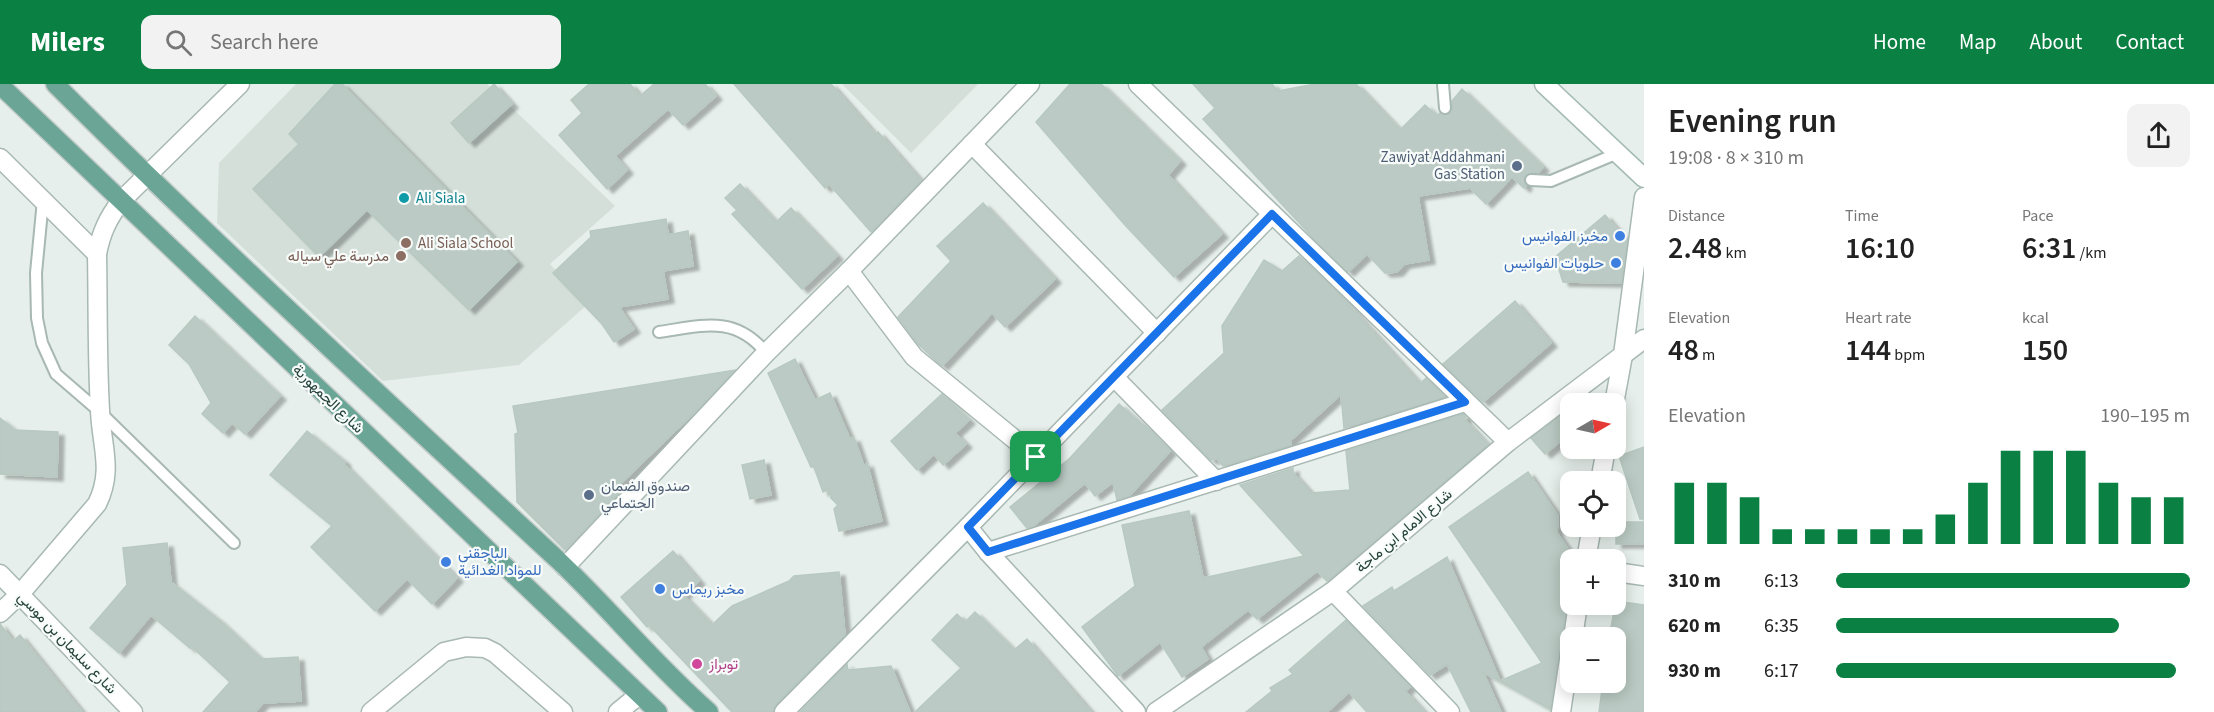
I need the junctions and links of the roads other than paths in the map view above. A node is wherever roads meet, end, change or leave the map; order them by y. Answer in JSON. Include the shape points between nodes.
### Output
{"nodes":[{"id":1,"x":0,"y":84,"type":"edge"},
{"id":2,"x":55,"y":84,"type":"edge"},
{"id":3,"x":240,"y":84,"type":"edge"},
{"id":4,"x":1030,"y":84,"type":"edge"},
{"id":5,"x":1138,"y":84,"type":"edge"},
{"id":6,"x":1443,"y":84,"type":"edge"},
{"id":7,"x":1544,"y":84,"type":"edge"},
{"id":8,"x":1445,"y":108,"type":"dead end"},
{"id":9,"x":972,"y":144,"type":"junction"},
{"id":10,"x":1618,"y":153,"type":"junction"},
{"id":11,"x":0,"y":158,"type":"edge"},
{"id":12,"x":147,"y":176,"type":"junction"},
{"id":13,"x":1644,"y":178,"type":"edge"},
{"id":14,"x":1531,"y":180,"type":"dead end"},
{"id":15,"x":1644,"y":197,"type":"edge"},
{"id":16,"x":43,"y":200,"type":"junction"},
{"id":17,"x":121,"y":201,"type":"junction"},
{"id":18,"x":1272,"y":214,"type":"junction"},
{"id":19,"x":97,"y":254,"type":"junction"},
{"id":20,"x":849,"y":271,"type":"junction"},
{"id":21,"x":659,"y":332,"type":"dead end"},
{"id":22,"x":1157,"y":333,"type":"junction"},
{"id":23,"x":1644,"y":339,"type":"edge"},
{"id":24,"x":766,"y":353,"type":"junction"},
{"id":25,"x":1623,"y":356,"type":"junction"},
{"id":26,"x":1114,"y":377,"type":"junction"},
{"id":27,"x":1616,"y":393,"type":"edge"},
{"id":28,"x":1465,"y":402,"type":"junction"},
{"id":29,"x":100,"y":412,"type":"junction"},
{"id":30,"x":1508,"y":442,"type":"junction"},
{"id":31,"x":1036,"y":457,"type":"junction"},
{"id":32,"x":1216,"y":481,"type":"junction"},
{"id":33,"x":968,"y":527,"type":"junction"},
{"id":34,"x":234,"y":543,"type":"dead end"},
{"id":35,"x":988,"y":552,"type":"junction"},
{"id":36,"x":565,"y":567,"type":"junction"},
{"id":37,"x":0,"y":573,"type":"edge"},
{"id":38,"x":1626,"y":573,"type":"edge"},
{"id":39,"x":1644,"y":576,"type":"edge"},
{"id":40,"x":1333,"y":591,"type":"junction"},
{"id":41,"x":20,"y":594,"type":"junction"},
{"id":42,"x":0,"y":613,"type":"edge"},
{"id":43,"x":1564,"y":693,"type":"edge"},
{"id":44,"x":639,"y":695,"type":"junction"},
{"id":45,"x":134,"y":712,"type":"edge"},
{"id":46,"x":371,"y":712,"type":"edge"},
{"id":47,"x":563,"y":712,"type":"edge"},
{"id":48,"x":618,"y":712,"type":"edge"},
{"id":49,"x":658,"y":712,"type":"edge"},
{"id":50,"x":709,"y":712,"type":"edge"},
{"id":51,"x":784,"y":712,"type":"edge"},
{"id":52,"x":1136,"y":712,"type":"edge"},
{"id":53,"x":1156,"y":712,"type":"edge"},
{"id":54,"x":1450,"y":712,"type":"edge"},
{"id":55,"x":1561,"y":712,"type":"edge"}],
"edges":[{"from":1,"to":17,"type":"main road","name":"شارع الجمهورية"},
{"from":2,"to":12,"type":"main road"},
{"from":3,"to":12,"type":"street"},
{"from":4,"to":9,"type":"street"},
{"from":5,"to":18,"type":"street"},
{"from":6,"to":8,"type":"lane"},
{"from":7,"to":10,"type":"street"},
{"from":9,"to":20,"type":"street"},
{"from":9,"to":22,"type":"street"},
{"from":10,"to":13,"type":"street"},
{"from":10,"to":14,"type":"lane","via":[[1551,181]]},
{"from":11,"to":16,"type":"street"},
{"from":12,"to":17,"type":"street"},
{"from":12,"to":36,"type":"main road"},
{"from":15,"to":25,"type":"street"},
{"from":16,"to":19,"type":"street"},
{"from":16,"to":29,"type":"lane","via":[[36,273],[36,318],[42,343],[56,374]]},
{"from":17,"to":19,"type":"street","via":[[105,225]]},
{"from":17,"to":44,"type":"main road","name":"شارع الجمهورية"},
{"from":18,"to":22,"type":"street"},
{"from":18,"to":28,"type":"street"},
{"from":19,"to":29,"type":"street"},
{"from":20,"to":24,"type":"street"},
{"from":20,"to":31,"type":"street","via":[[914,357]]},
{"from":21,"to":24,"type":"lane","via":[[728,326],[756,340]]},
{"from":22,"to":26,"type":"street"},
{"from":23,"to":25,"type":"street","name":"شارع الامام ابن ماجة"},
{"from":24,"to":36,"type":"street"},
{"from":25,"to":27,"type":"street"},
{"from":25,"to":30,"type":"street","name":"شارع الامام ابن ماجة"},
{"from":26,"to":31,"type":"street"},
{"from":26,"to":32,"type":"street"},
{"from":28,"to":30,"type":"street"},
{"from":28,"to":32,"type":"street"},
{"from":29,"to":34,"type":"lane"},
{"from":29,"to":41,"type":"street","via":[[107,467],[103,493]]},
{"from":30,"to":40,"type":"street","name":"شارع الامام ابن ماجة"},
{"from":31,"to":33,"type":"street"},
{"from":32,"to":35,"type":"street"},
{"from":33,"to":35,"type":"street"},
{"from":33,"to":51,"type":"street"},
{"from":35,"to":52,"type":"street"},
{"from":36,"to":50,"type":"main road"},
{"from":37,"to":41,"type":"street","name":"شارع سليمان بن موسي"},
{"from":38,"to":39,"type":"street"},
{"from":40,"to":53,"type":"street","name":"شارع الامام ابن ماجة"},
{"from":40,"to":54,"type":"street"},
{"from":41,"to":42,"type":"street"},
{"from":41,"to":45,"type":"street","name":"شارع سليمان بن موسي"},
{"from":43,"to":55,"type":"street"},
{"from":44,"to":48,"type":"street"},
{"from":44,"to":49,"type":"main road","name":"شارع الجمهورية"},
{"from":46,"to":47,"type":"street","via":[[444,652],[466,647],[495,653]]}]}
